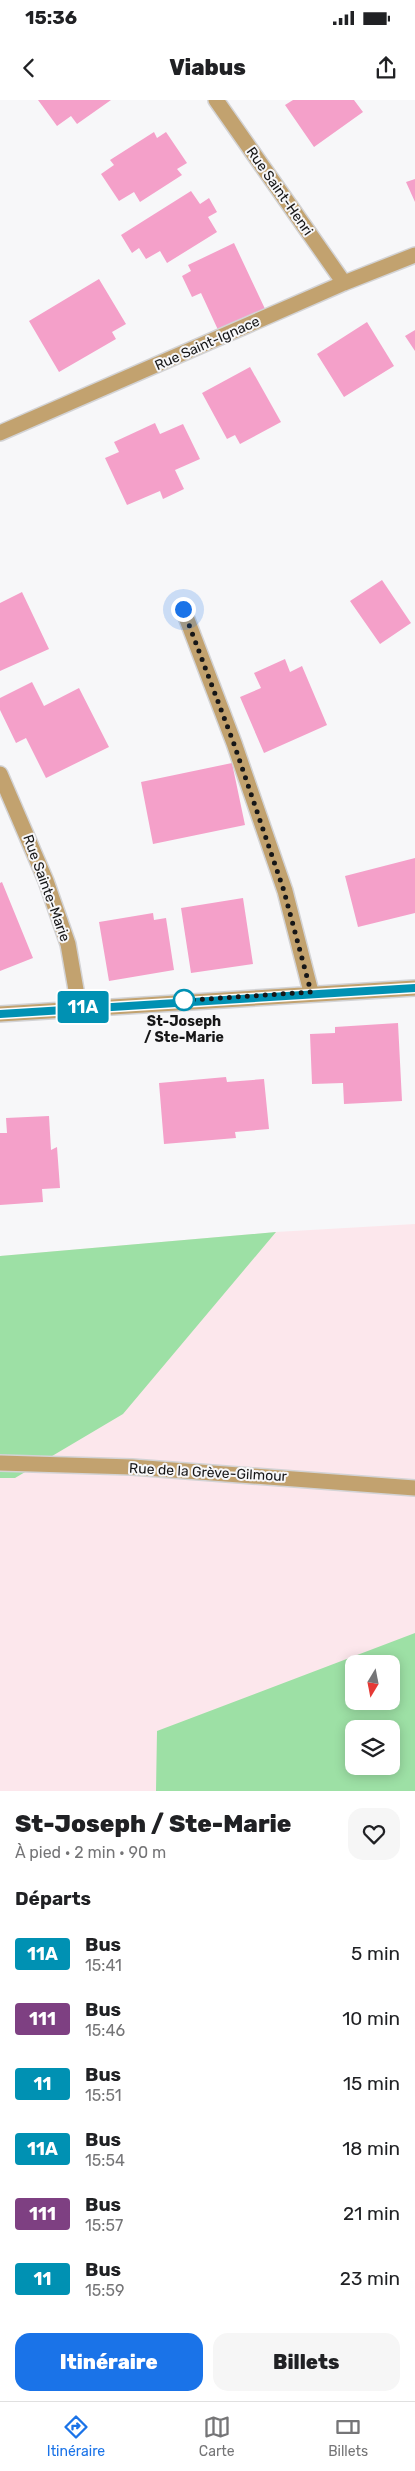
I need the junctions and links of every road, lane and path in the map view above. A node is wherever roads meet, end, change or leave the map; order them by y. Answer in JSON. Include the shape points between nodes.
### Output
{"nodes":[{"id":1,"x":216,"y":100,"type":"edge"},
{"id":2,"x":415,"y":255,"type":"edge"},
{"id":3,"x":344,"y":283,"type":"junction"},
{"id":4,"x":0,"y":433,"type":"edge"},
{"id":5,"x":183,"y":609,"type":"dead end"},
{"id":6,"x":0,"y":774,"type":"edge"},
{"id":7,"x":415,"y":988,"type":"edge"},
{"id":8,"x":311,"y":992,"type":"junction"},
{"id":9,"x":79,"y":1007,"type":"junction"},
{"id":10,"x":0,"y":1014,"type":"edge"},
{"id":11,"x":0,"y":1463,"type":"edge"},
{"id":12,"x":415,"y":1488,"type":"edge"}],
"edges":[{"from":1,"to":3,"type":"street","name":"Rue Saint-Henri"},
{"from":2,"to":3,"type":"street","name":"Rue Saint-Ignace"},
{"from":3,"to":4,"type":"street","name":"Rue Saint-Ignace"},
{"from":5,"to":8,"type":"street","via":[[284,891]]},
{"from":6,"to":9,"type":"street","name":"Rue Sainte-Marie","via":[[46,881],[68,944]]},
{"from":7,"to":8,"type":"street"},
{"from":8,"to":9,"type":"street"},
{"from":9,"to":10,"type":"street"},
{"from":11,"to":12,"type":"street","name":"Rue de la Grève-Gilmour","via":[[132,1467]]}]}
